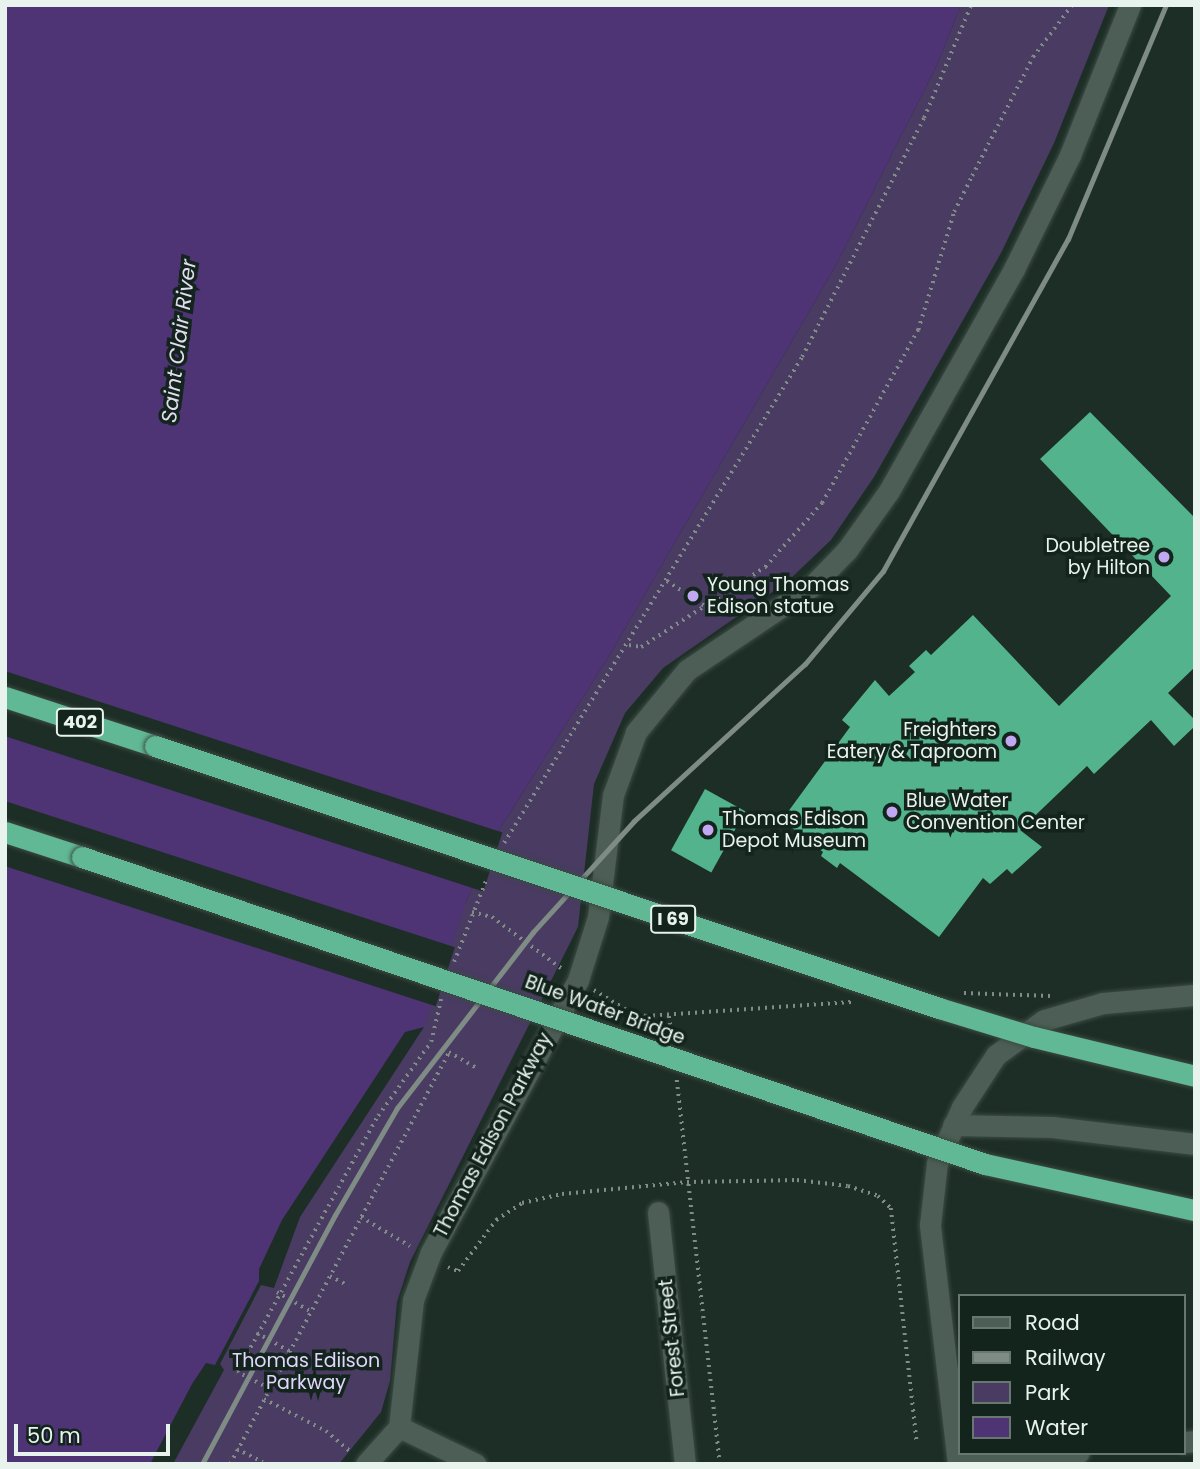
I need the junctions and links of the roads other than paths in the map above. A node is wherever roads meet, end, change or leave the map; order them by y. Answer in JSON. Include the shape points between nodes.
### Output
{"nodes":[{"id":1,"x":1130,"y":5,"type":"edge"},
{"id":2,"x":5,"y":697,"type":"edge"},
{"id":3,"x":155,"y":746,"type":"joint"},
{"id":4,"x":5,"y":832,"type":"edge"},
{"id":5,"x":1195,"y":995,"type":"edge"},
{"id":6,"x":1195,"y":1076,"type":"edge"},
{"id":7,"x":953,"y":1125,"type":"junction"},
{"id":8,"x":1195,"y":1144,"type":"edge"},
{"id":9,"x":1195,"y":1210,"type":"edge"},
{"id":10,"x":658,"y":1212,"type":"dead end"},
{"id":11,"x":399,"y":1427,"type":"junction"},
{"id":12,"x":1059,"y":1455,"type":"edge"},
{"id":13,"x":361,"y":1460,"type":"edge"},
{"id":14,"x":476,"y":1464,"type":"edge"},
{"id":15,"x":685,"y":1464,"type":"edge"},
{"id":16,"x":958,"y":1464,"type":"edge"},
{"id":17,"x":971,"y":1464,"type":"edge"}],
"edges":[{"from":1,"to":11,"type":"street","name":"Thomas Edison Parkway","via":[[1070,155],[1014,269],[889,491],[847,551],[812,586],[687,670],[636,732],[620,773],[598,917],[578,980],[429,1258],[406,1333]]},
{"from":2,"to":3,"type":"highway","number":"402"},
{"from":3,"to":6,"type":"highway","number":"I 69","bridge":true,"via":[[939,1007],[1047,1041]]},
{"from":4,"to":9,"type":"highway","name":"Blue Water Bridge","bridge":true,"via":[[985,1164]]},
{"from":5,"to":7,"type":"street","via":[[1103,1003],[1044,1020],[1016,1038],[976,1080]]},
{"from":7,"to":8,"type":"street","via":[[1052,1127]]},
{"from":7,"to":16,"type":"street","via":[[937,1163],[930,1225]]},
{"from":10,"to":15,"type":"street","name":"Forest Street"},
{"from":11,"to":13,"type":"street"},
{"from":11,"to":14,"type":"street"},
{"from":12,"to":17,"type":"street"}]}
